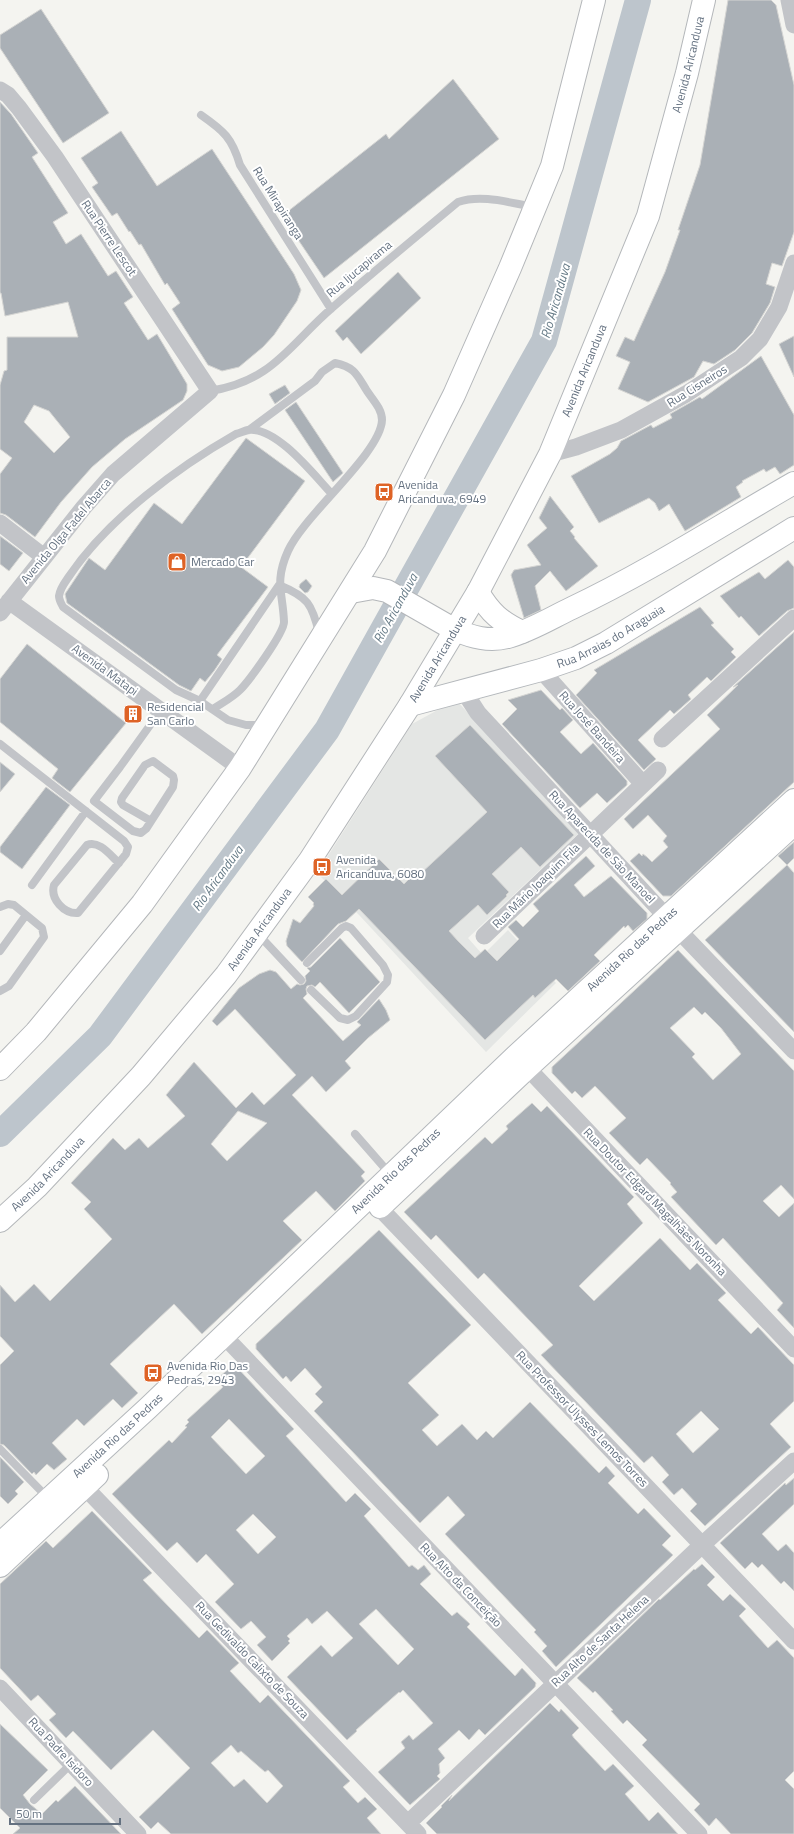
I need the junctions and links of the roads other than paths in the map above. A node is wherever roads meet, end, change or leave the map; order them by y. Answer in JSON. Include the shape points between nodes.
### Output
{"nodes":[{"id":1,"x":594,"y":0,"type":"edge"},
{"id":2,"x":704,"y":0,"type":"edge"},
{"id":3,"x":789,"y":0,"type":"edge"},
{"id":4,"x":794,"y":25,"type":"edge"},
{"id":5,"x":0,"y":90,"type":"edge"},
{"id":6,"x":201,"y":115,"type":"dead end"},
{"id":7,"x":535,"y":207,"type":"junction"},
{"id":8,"x":794,"y":263,"type":"edge"},
{"id":9,"x":331,"y":309,"type":"junction"},
{"id":10,"x":210,"y":391,"type":"junction"},
{"id":11,"x":249,"y":430,"type":"junction"},
{"id":12,"x":550,"y":454,"type":"junction"},
{"id":13,"x":794,"y":483,"type":"edge"},
{"id":14,"x":331,"y":493,"type":"junction"},
{"id":15,"x":0,"y":523,"type":"edge"},
{"id":16,"x":794,"y":528,"type":"edge"},
{"id":17,"x":44,"y":557,"type":"junction"},
{"id":18,"x":279,"y":585,"type":"junction"},
{"id":19,"x":351,"y":592,"type":"junction"},
{"id":20,"x":478,"y":592,"type":"junction"},
{"id":21,"x":5,"y":607,"type":"edge"},
{"id":22,"x":794,"y":618,"type":"edge"},
{"id":23,"x":455,"y":630,"type":"junction"},
{"id":24,"x":522,"y":632,"type":"junction"},
{"id":25,"x":321,"y":640,"type":"junction"},
{"id":26,"x":541,"y":670,"type":"junction"},
{"id":27,"x":463,"y":690,"type":"junction"},
{"id":28,"x":200,"y":701,"type":"junction"},
{"id":29,"x":410,"y":705,"type":"junction"},
{"id":30,"x":213,"y":709,"type":"junction"},
{"id":31,"x":161,"y":710,"type":"junction"},
{"id":32,"x":267,"y":726,"type":"junction"},
{"id":33,"x":662,"y":739,"type":"dead end"},
{"id":34,"x":0,"y":744,"type":"edge"},
{"id":35,"x":240,"y":768,"type":"junction"},
{"id":36,"x":658,"y":770,"type":"dead end"},
{"id":37,"x":643,"y":784,"type":"junction"},
{"id":38,"x":794,"y":800,"type":"edge"},
{"id":39,"x":86,"y":811,"type":"junction"},
{"id":40,"x":151,"y":821,"type":"junction"},
{"id":41,"x":794,"y":824,"type":"edge"},
{"id":42,"x":590,"y":835,"type":"junction"},
{"id":43,"x":119,"y":863,"type":"junction"},
{"id":44,"x":32,"y":885,"type":"dead end"},
{"id":45,"x":0,"y":907,"type":"edge"},
{"id":46,"x":26,"y":915,"type":"junction"},
{"id":47,"x":673,"y":923,"type":"junction"},
{"id":48,"x":256,"y":933,"type":"junction"},
{"id":49,"x":484,"y":936,"type":"dead end"},
{"id":50,"x":0,"y":951,"type":"edge"},
{"id":51,"x":295,"y":973,"type":"junction"},
{"id":52,"x":301,"y":980,"type":"dead end"},
{"id":53,"x":311,"y":990,"type":"dead end"},
{"id":54,"x":0,"y":991,"type":"edge"},
{"id":55,"x":794,"y":1051,"type":"edge"},
{"id":56,"x":521,"y":1062,"type":"junction"},
{"id":57,"x":0,"y":1069,"type":"edge"},
{"id":58,"x":355,"y":1134,"type":"dead end"},
{"id":59,"x":397,"y":1180,"type":"junction"},
{"id":60,"x":374,"y":1202,"type":"junction"},
{"id":61,"x":0,"y":1221,"type":"edge"},
{"id":62,"x":228,"y":1340,"type":"junction"},
{"id":63,"x":794,"y":1349,"type":"edge"},
{"id":64,"x":0,"y":1449,"type":"edge"},
{"id":65,"x":794,"y":1461,"type":"edge"},
{"id":66,"x":79,"y":1481,"type":"junction"},
{"id":67,"x":49,"y":1499,"type":"junction"},
{"id":68,"x":0,"y":1544,"type":"edge"},
{"id":69,"x":702,"y":1545,"type":"junction"},
{"id":70,"x":0,"y":1566,"type":"edge"},
{"id":71,"x":794,"y":1641,"type":"edge"},
{"id":72,"x":555,"y":1684,"type":"junction"},
{"id":73,"x":0,"y":1688,"type":"edge"},
{"id":74,"x":71,"y":1764,"type":"junction"},
{"id":75,"x":34,"y":1800,"type":"dead end"},
{"id":76,"x":413,"y":1829,"type":"edge"},
{"id":77,"x":138,"y":1834,"type":"edge"},
{"id":78,"x":699,"y":1834,"type":"edge"}],
"edges":[{"from":1,"to":7,"type":"main road","via":[[552,166]]},
{"from":2,"to":12,"type":"main road","name":"Avenida Aricanduva","via":[[688,73],[648,216]]},
{"from":3,"to":4,"type":"street"},
{"from":5,"to":10,"type":"street","name":"Rua Pierre Lescot","via":[[19,108],[55,157]]},
{"from":6,"to":9,"type":"lane","name":"Rua Mirapiranga","via":[[222,130],[235,148],[240,165]]},
{"from":7,"to":9,"type":"lane","name":"Rua Ijucapirama","via":[[480,199],[458,202]]},
{"from":7,"to":19,"type":"main road","via":[[454,395],[385,532]]},
{"from":8,"to":12,"type":"street","name":"Rua Cisneiros","via":[[779,307],[760,339],[741,358],[686,394],[620,430]]},
{"from":9,"to":10,"type":"lane","name":"Rua Ijucapirama","via":[[272,366],[236,386]]},
{"from":10,"to":17,"type":"street","name":"Avenida Olga Fadel Abarca","via":[[113,474]]},
{"from":11,"to":14,"type":"lane","via":[[275,438],[294,452]]},
{"from":11,"to":14,"type":"lane","via":[[315,381],[329,366],[335,363],[346,365],[356,373],[379,408],[382,420],[380,433],[365,456]]},
{"from":11,"to":28,"type":"lane","via":[[219,444],[166,480],[128,512],[83,556],[59,595],[63,607],[100,635],[176,690]]},
{"from":12,"to":20,"type":"main road","name":"Avenida Aricanduva"},
{"from":13,"to":24,"type":"main road","via":[[591,599]]},
{"from":14,"to":18,"type":"lane","via":[[288,550]]},
{"from":15,"to":17,"type":"street"},
{"from":16,"to":26,"type":"main road","name":"Rua Arraias do Araguaia","via":[[606,643],[576,658]]},
{"from":17,"to":21,"type":"street","name":"Avenida Olga Fadel Abarca"},
{"from":18,"to":25,"type":"lane","via":[[302,596],[310,605]]},
{"from":18,"to":28,"type":"lane"},
{"from":18,"to":30,"type":"lane","via":[[284,622],[281,633],[245,685]]},
{"from":19,"to":23,"type":"main road","via":[[373,588],[387,592]]},
{"from":19,"to":25,"type":"main road"},
{"from":20,"to":23,"type":"main road","name":"Avenida Aricanduva"},
{"from":20,"to":24,"type":"main road","via":[[497,618]]},
{"from":21,"to":31,"type":"street","name":"Avenida Matapi"},
{"from":22,"to":33,"type":"street"},
{"from":23,"to":24,"type":"main road","via":[[485,639],[503,638]]},
{"from":23,"to":29,"type":"main road","name":"Avenida Aricanduva"},
{"from":25,"to":32,"type":"main road"},
{"from":26,"to":27,"type":"main road","name":"Rua Arraias do Araguaia"},
{"from":26,"to":37,"type":"street","name":"Rua José Bandeira"},
{"from":27,"to":29,"type":"main road","name":"Rua Arraias do Araguaia"},
{"from":27,"to":42,"type":"street","name":"Rua Aparecida de São Manoel","via":[[478,713]]},
{"from":28,"to":30,"type":"lane"},
{"from":29,"to":48,"type":"main road","name":"Avenida Aricanduva","via":[[310,860]]},
{"from":30,"to":32,"type":"lane","via":[[236,723]]},
{"from":31,"to":35,"type":"street","name":"Avenida Matapi"},
{"from":31,"to":40,"type":"lane","via":[[94,800],[133,831],[140,833]]},
{"from":32,"to":35,"type":"main road"},
{"from":34,"to":39,"type":"lane"},
{"from":35,"to":57,"type":"main road","via":[[142,904],[36,1032]]},
{"from":36,"to":37,"type":"street","name":"Rua Mário Joaquim Fila"},
{"from":37,"to":42,"type":"street","name":"Rua Mário Joaquim Fila"},
{"from":38,"to":47,"type":"main road","name":"Avenida Rio das Pedras"},
{"from":39,"to":43,"type":"lane","via":[[128,847]]},
{"from":39,"to":44,"type":"lane"},
{"from":40,"to":40,"type":"lane","via":[[121,802],[145,765],[153,762],[173,776],[174,780],[173,787]]},
{"from":41,"to":47,"type":"main road","name":"Avenida Rio das Pedras"},
{"from":42,"to":47,"type":"street","name":"Rua Aparecida de São Manoel"},
{"from":42,"to":49,"type":"street","name":"Rua Mário Joaquim Fila"},
{"from":43,"to":43,"type":"lane","via":[[78,913],[65,912],[52,892],[54,885],[91,843],[97,844]]},
{"from":45,"to":46,"type":"lane","via":[[14,905]]},
{"from":46,"to":50,"type":"lane"},
{"from":46,"to":54,"type":"lane","via":[[42,928],[44,937],[10,986]]},
{"from":47,"to":55,"type":"street","name":"Rua Aparecida de São Manoel"},
{"from":47,"to":56,"type":"main road","name":"Avenida Rio das Pedras"},
{"from":48,"to":51,"type":"lane"},
{"from":48,"to":61,"type":"main road","name":"Avenida Aricanduva","via":[[226,975],[141,1076],[37,1187]]},
{"from":51,"to":52,"type":"lane"},
{"from":51,"to":53,"type":"lane","via":[[346,926],[351,928],[383,965],[388,975],[387,982],[356,1016],[348,1020],[340,1018]]},
{"from":56,"to":59,"type":"main road","name":"Avenida Rio das Pedras"},
{"from":56,"to":63,"type":"street","name":"Rua Doutor Edgard Magalhães Noronha"},
{"from":58,"to":59,"type":"lane"},
{"from":59,"to":60,"type":"main road","name":"Avenida Rio das Pedras"},
{"from":60,"to":62,"type":"main road","name":"Avenida Rio das Pedras"},
{"from":60,"to":69,"type":"street","name":"Rua Professor Ulysses Lemos Torres"},
{"from":62,"to":66,"type":"main road","name":"Avenida Rio das Pedras"},
{"from":62,"to":72,"type":"street","name":"Rua Alto da Conceição"},
{"from":64,"to":67,"type":"lane"},
{"from":65,"to":69,"type":"street","name":"Rua Alto de Santa Helena"},
{"from":66,"to":67,"type":"main road","name":"Avenida Rio das Pedras"},
{"from":66,"to":70,"type":"main road","name":"Avenida Rio das Pedras"},
{"from":66,"to":76,"type":"street","name":"Rua Gedivaldo Calixto de Souza"},
{"from":67,"to":68,"type":"main road","name":"Avenida Rio das Pedras"},
{"from":69,"to":71,"type":"street","name":"Rua Professor Ulysses Lemos Torres"},
{"from":69,"to":72,"type":"street","name":"Rua Alto de Santa Helena"},
{"from":72,"to":76,"type":"street","name":"Rua Alto de Santa Helena"},
{"from":72,"to":78,"type":"street","name":"Rua Alto da Conceição"},
{"from":73,"to":74,"type":"street","name":"Rua Padre Isidoro"},
{"from":74,"to":75,"type":"lane"},
{"from":74,"to":77,"type":"street","name":"Rua Padre Isidoro"}]}
